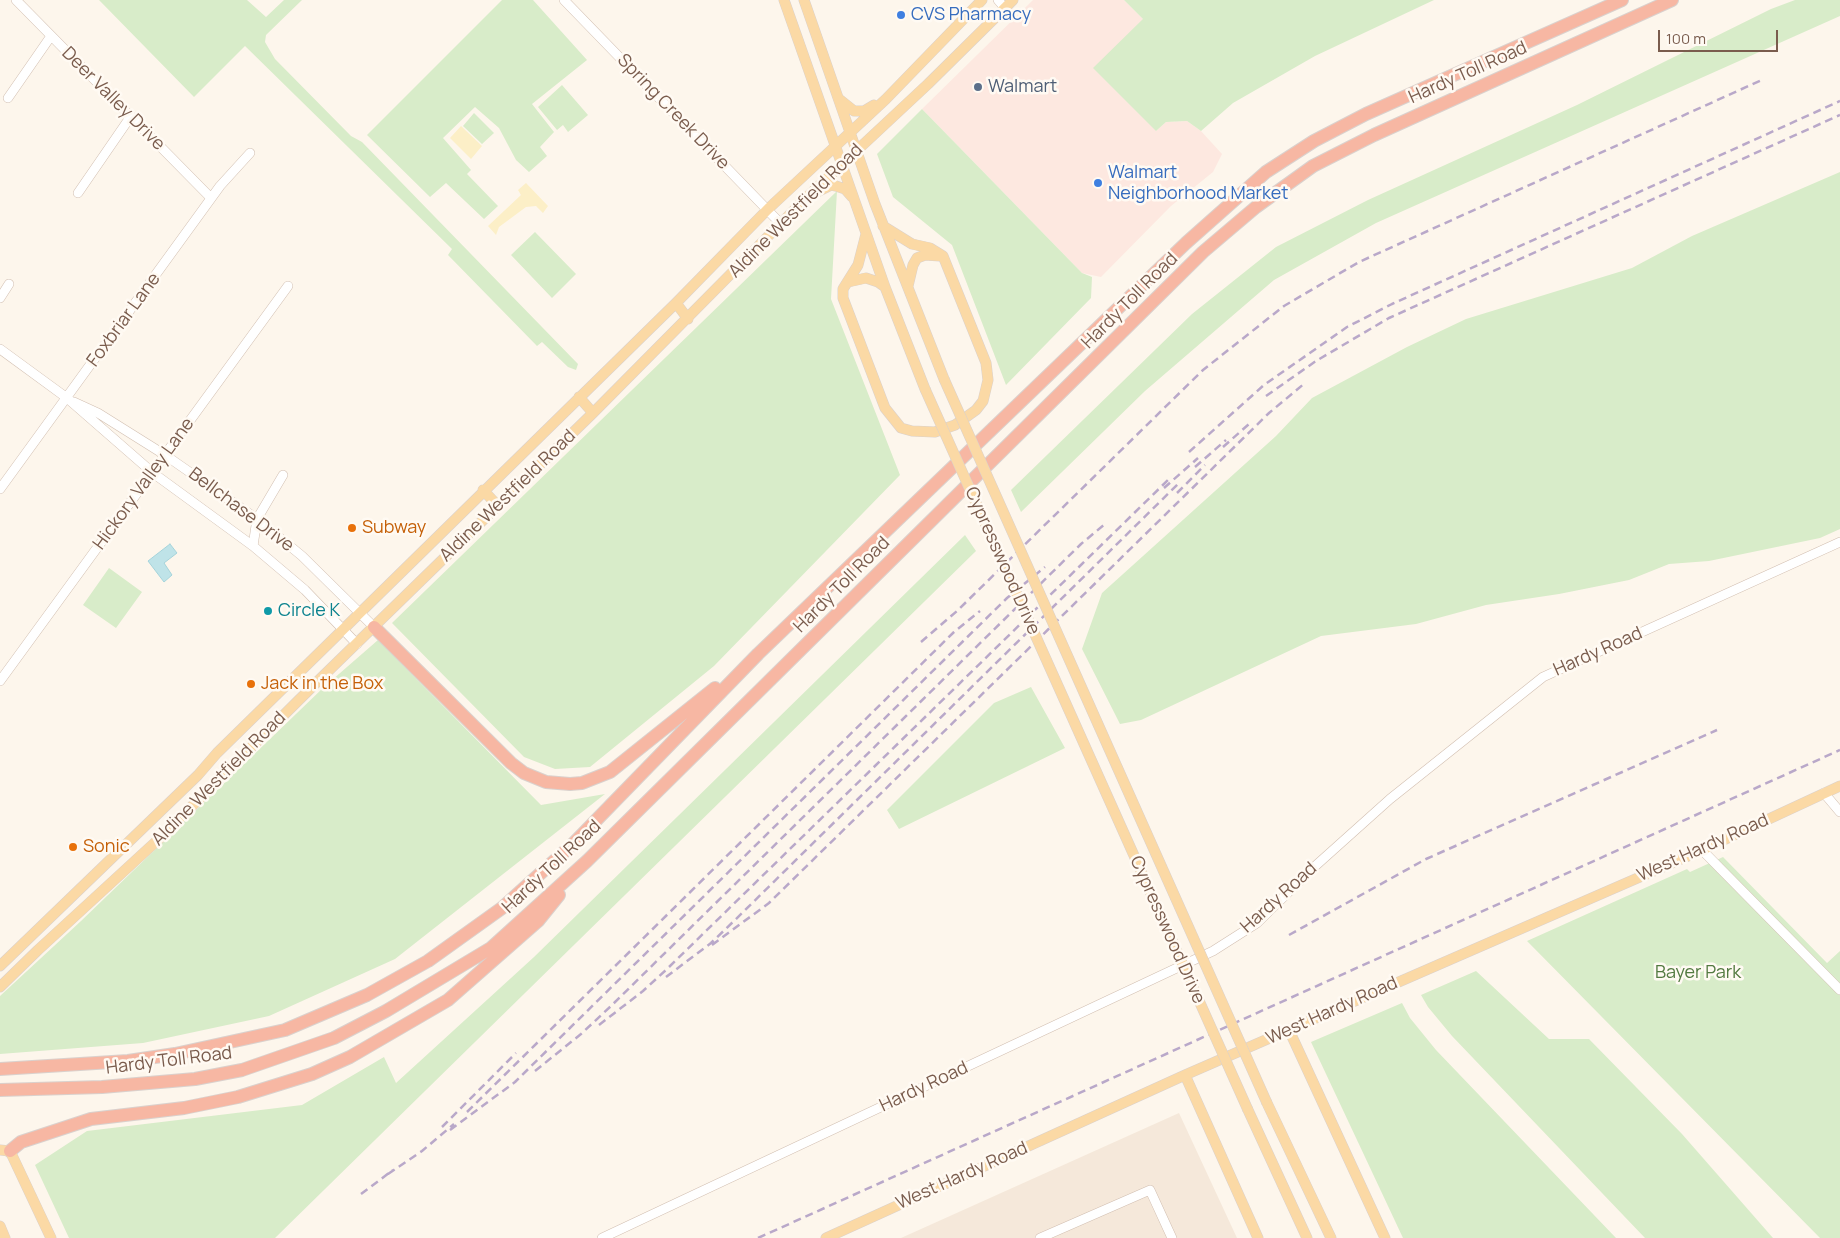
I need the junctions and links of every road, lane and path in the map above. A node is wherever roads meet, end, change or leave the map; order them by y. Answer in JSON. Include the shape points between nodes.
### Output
{"nodes":[{"id":1,"x":16,"y":0,"type":"edge"},
{"id":2,"x":564,"y":0,"type":"edge"},
{"id":3,"x":784,"y":0,"type":"edge"},
{"id":4,"x":804,"y":0,"type":"edge"},
{"id":5,"x":982,"y":0,"type":"edge"},
{"id":6,"x":1622,"y":0,"type":"edge"},
{"id":7,"x":1672,"y":0,"type":"edge"},
{"id":8,"x":1005,"y":3,"type":"edge"},
{"id":9,"x":51,"y":36,"type":"junction"},
{"id":10,"x":8,"y":98,"type":"dead end"},
{"id":11,"x":838,"y":98,"type":"junction"},
{"id":12,"x":886,"y":99,"type":"junction"},
{"id":13,"x":131,"y":116,"type":"junction"},
{"id":14,"x":850,"y":132,"type":"junction"},
{"id":15,"x":836,"y":146,"type":"junction"},
{"id":16,"x":857,"y":151,"type":"junction"},
{"id":17,"x":250,"y":153,"type":"dead end"},
{"id":18,"x":842,"y":164,"type":"junction"},
{"id":19,"x":78,"y":193,"type":"dead end"},
{"id":20,"x":808,"y":197,"type":"junction"},
{"id":21,"x":211,"y":198,"type":"junction"},
{"id":22,"x":854,"y":198,"type":"junction"},
{"id":23,"x":768,"y":209,"type":"junction"},
{"id":24,"x":781,"y":224,"type":"junction"},
{"id":25,"x":883,"y":226,"type":"junction"},
{"id":26,"x":866,"y":234,"type":"junction"},
{"id":27,"x":943,"y":256,"type":"junction"},
{"id":28,"x":848,"y":282,"type":"junction"},
{"id":29,"x":9,"y":284,"type":"dead end"},
{"id":30,"x":288,"y":286,"type":"dead end"},
{"id":31,"x":885,"y":287,"type":"junction"},
{"id":32,"x":908,"y":287,"type":"junction"},
{"id":33,"x":0,"y":298,"type":"edge"},
{"id":34,"x":676,"y":303,"type":"junction"},
{"id":35,"x":688,"y":319,"type":"junction"},
{"id":36,"x":0,"y":349,"type":"edge"},
{"id":37,"x":579,"y":397,"type":"junction"},
{"id":38,"x":67,"y":398,"type":"junction"},
{"id":39,"x":593,"y":413,"type":"junction"},
{"id":40,"x":166,"y":455,"type":"junction"},
{"id":41,"x":153,"y":473,"type":"junction"},
{"id":42,"x":282,"y":475,"type":"dead end"},
{"id":43,"x":0,"y":489,"type":"edge"},
{"id":44,"x":483,"y":490,"type":"junction"},
{"id":45,"x":498,"y":506,"type":"junction"},
{"id":46,"x":257,"y":519,"type":"junction"},
{"id":47,"x":1840,"y":542,"type":"edge"},
{"id":48,"x":253,"y":546,"type":"junction"},
{"id":49,"x":360,"y":613,"type":"junction"},
{"id":50,"x":374,"y":627,"type":"junction"},
{"id":51,"x":343,"y":630,"type":"junction"},
{"id":52,"x":357,"y":644,"type":"junction"},
{"id":53,"x":758,"y":654,"type":"junction"},
{"id":54,"x":0,"y":681,"type":"edge"},
{"id":55,"x":198,"y":775,"type":"junction"},
{"id":56,"x":1840,"y":786,"type":"edge"},
{"id":57,"x":210,"y":788,"type":"junction"},
{"id":58,"x":1824,"y":794,"type":"junction"},
{"id":59,"x":1840,"y":812,"type":"edge"},
{"id":60,"x":1702,"y":850,"type":"junction"},
{"id":61,"x":587,"y":861,"type":"junction"},
{"id":62,"x":99,"y":871,"type":"junction"},
{"id":63,"x":111,"y":883,"type":"junction"},
{"id":64,"x":24,"y":942,"type":"junction"},
{"id":65,"x":34,"y":953,"type":"junction"},
{"id":66,"x":0,"y":966,"type":"edge"},
{"id":67,"x":0,"y":987,"type":"edge"},
{"id":68,"x":1840,"y":990,"type":"edge"},
{"id":69,"x":1289,"y":1030,"type":"junction"},
{"id":70,"x":0,"y":1069,"type":"edge"},
{"id":71,"x":1184,"y":1076,"type":"junction"},
{"id":72,"x":0,"y":1090,"type":"edge"},
{"id":73,"x":5,"y":1150,"type":"edge"},
{"id":74,"x":0,"y":1226,"type":"edge"},
{"id":75,"x":1331,"y":1237,"type":"edge"},
{"id":76,"x":5,"y":1238,"type":"edge"},
{"id":77,"x":51,"y":1238,"type":"edge"},
{"id":78,"x":602,"y":1238,"type":"edge"},
{"id":79,"x":826,"y":1238,"type":"edge"},
{"id":80,"x":1040,"y":1238,"type":"edge"},
{"id":81,"x":1172,"y":1238,"type":"edge"},
{"id":82,"x":1258,"y":1238,"type":"edge"},
{"id":83,"x":1307,"y":1238,"type":"edge"},
{"id":84,"x":1385,"y":1238,"type":"edge"}],
"edges":[{"from":1,"to":9,"type":"street","name":"Deer Valley Drive"},
{"from":2,"to":23,"type":"street","name":"Spring Creek Drive"},
{"from":3,"to":15,"type":"main road","name":"Cypresswood Drive"},
{"from":4,"to":11,"type":"main road","name":"Cypresswood Drive"},
{"from":5,"to":12,"type":"main road","name":"Aldine Westfield Road"},
{"from":6,"to":53,"type":"highway","name":"Hardy Toll Road","via":[[1366,114],[1314,141],[1266,172],[1186,243]]},
{"from":7,"to":61,"type":"highway","name":"Hardy Toll Road","via":[[1374,135],[1313,166],[1256,207],[1203,252]]},
{"from":8,"to":16,"type":"main road","name":"Aldine Westfield Road"},
{"from":9,"to":10,"type":"street"},
{"from":9,"to":13,"type":"street","name":"Deer Valley Drive"},
{"from":11,"to":12,"type":"main road","via":[[854,111],[864,111]]},
{"from":11,"to":14,"type":"main road","name":"Cypresswood Drive"},
{"from":12,"to":14,"type":"main road","name":"Aldine Westfield Road"},
{"from":13,"to":19,"type":"street"},
{"from":13,"to":21,"type":"street","name":"Deer Valley Drive"},
{"from":14,"to":15,"type":"main road","name":"Aldine Westfield Road"},
{"from":14,"to":16,"type":"main road","name":"Cypresswood Drive"},
{"from":15,"to":18,"type":"main road","name":"Cypresswood Drive"},
{"from":15,"to":23,"type":"main road","name":"Aldine Westfield Road"},
{"from":16,"to":18,"type":"main road","name":"Aldine Westfield Road"},
{"from":16,"to":25,"type":"main road","name":"Cypresswood Drive"},
{"from":17,"to":21,"type":"street","name":"Foxbriar Lane"},
{"from":18,"to":20,"type":"main road","name":"Aldine Westfield Road"},
{"from":18,"to":22,"type":"main road","name":"Cypresswood Drive"},
{"from":20,"to":22,"type":"main road","via":[[831,185],[845,189]]},
{"from":20,"to":24,"type":"main road","name":"Aldine Westfield Road"},
{"from":21,"to":38,"type":"street","name":"Foxbriar Lane"},
{"from":22,"to":26,"type":"main road","name":"Cypresswood Drive"},
{"from":23,"to":24,"type":"street","name":"Spring Creek Drive"},
{"from":23,"to":34,"type":"main road","name":"Aldine Westfield Road"},
{"from":24,"to":35,"type":"main road","name":"Aldine Westfield Road"},
{"from":25,"to":27,"type":"main road","via":[[912,244],[930,248]]},
{"from":25,"to":32,"type":"main road","name":"Cypresswood Drive"},
{"from":26,"to":28,"type":"main road","via":[[858,265]]},
{"from":26,"to":31,"type":"main road","name":"Cypresswood Drive"},
{"from":27,"to":28,"type":"main road","via":[[986,363],[988,380],[983,401],[976,410],[955,425],[935,432],[912,432],[901,428],[885,408],[843,298],[843,288]]},
{"from":27,"to":32,"type":"main road","via":[[917,258]]},
{"from":28,"to":31,"type":"main road","via":[[866,278]]},
{"from":29,"to":33,"type":"street"},
{"from":30,"to":40,"type":"street","name":"Hickory Valley Lane"},
{"from":31,"to":83,"type":"main road","name":"Cypresswood Drive","bridge":true,"via":[[925,389]]},
{"from":32,"to":75,"type":"main road","name":"Cypresswood Drive","bridge":true,"via":[[944,379],[1267,1103]]},
{"from":34,"to":35,"type":"main road"},
{"from":34,"to":37,"type":"main road","name":"Aldine Westfield Road"},
{"from":35,"to":39,"type":"main road","name":"Aldine Westfield Road"},
{"from":36,"to":38,"type":"street","name":"Bellchase Drive"},
{"from":37,"to":39,"type":"main road"},
{"from":37,"to":44,"type":"main road","name":"Aldine Westfield Road"},
{"from":38,"to":40,"type":"street","name":"Bellchase Drive"},
{"from":38,"to":41,"type":"street","name":"Bellchase Drive"},
{"from":38,"to":43,"type":"street","name":"Foxbriar Lane"},
{"from":39,"to":45,"type":"main road","name":"Aldine Westfield Road"},
{"from":40,"to":41,"type":"street","name":"Hickory Valley Lane"},
{"from":40,"to":46,"type":"street","name":"Bellchase Drive"},
{"from":41,"to":48,"type":"street","name":"Bellchase Drive"},
{"from":41,"to":54,"type":"street","name":"Hickory Valley Lane"},
{"from":42,"to":46,"type":"street"},
{"from":44,"to":45,"type":"main road"},
{"from":44,"to":49,"type":"main road","name":"Aldine Westfield Road"},
{"from":45,"to":50,"type":"main road","name":"Aldine Westfield Road"},
{"from":46,"to":48,"type":"street"},
{"from":46,"to":49,"type":"street","name":"Bellchase Drive","via":[[302,556]]},
{"from":47,"to":78,"type":"street","name":"Hardy Road","via":[[1543,677],[1390,799],[1257,923],[1213,951]]},
{"from":48,"to":51,"type":"street","name":"Bellchase Drive","via":[[305,590]]},
{"from":49,"to":50,"type":"street","name":"Bellchase Drive"},
{"from":49,"to":51,"type":"main road","name":"Aldine Westfield Road"},
{"from":50,"to":52,"type":"main road","name":"Aldine Westfield Road"},
{"from":50,"to":53,"type":"highway","via":[[511,763],[535,778],[558,784],[582,783],[610,772]]},
{"from":51,"to":52,"type":"street","name":"Bellchase Drive"},
{"from":51,"to":55,"type":"main road","name":"Aldine Westfield Road"},
{"from":52,"to":57,"type":"main road","name":"Aldine Westfield Road"},
{"from":53,"to":70,"type":"highway","name":"Hardy Toll Road","via":[[573,844],[502,908],[428,961],[367,995],[285,1030],[233,1043],[128,1061]]},
{"from":55,"to":57,"type":"main road"},
{"from":55,"to":62,"type":"main road","name":"Aldine Westfield Road"},
{"from":56,"to":58,"type":"main road","name":"West Hardy Road"},
{"from":57,"to":63,"type":"main road","name":"Aldine Westfield Road"},
{"from":58,"to":59,"type":"street"},
{"from":58,"to":60,"type":"main road","name":"West Hardy Road"},
{"from":60,"to":68,"type":"street"},
{"from":60,"to":69,"type":"main road","name":"West Hardy Road"},
{"from":61,"to":72,"type":"highway","name":"Hardy Toll Road","via":[[491,948],[334,1038],[242,1070],[194,1079],[102,1087]]},
{"from":61,"to":73,"type":"highway","via":[[538,921],[448,1000],[350,1057],[312,1074],[238,1097],[184,1108],[91,1119]]},
{"from":62,"to":63,"type":"main road"},
{"from":62,"to":64,"type":"main road","name":"Aldine Westfield Road"},
{"from":63,"to":65,"type":"main road","name":"Aldine Westfield Road"},
{"from":64,"to":65,"type":"main road"},
{"from":64,"to":66,"type":"main road","name":"Aldine Westfield Road"},
{"from":65,"to":67,"type":"main road","name":"Aldine Westfield Road"},
{"from":69,"to":71,"type":"main road","name":"West Hardy Road"},
{"from":69,"to":84,"type":"main road"},
{"from":71,"to":79,"type":"main road","name":"West Hardy Road"},
{"from":71,"to":82,"type":"main road"},
{"from":73,"to":77,"type":"main road"},
{"from":74,"to":76,"type":"main road"},
{"from":80,"to":81,"type":"street","via":[[1150,1190]]}]}
